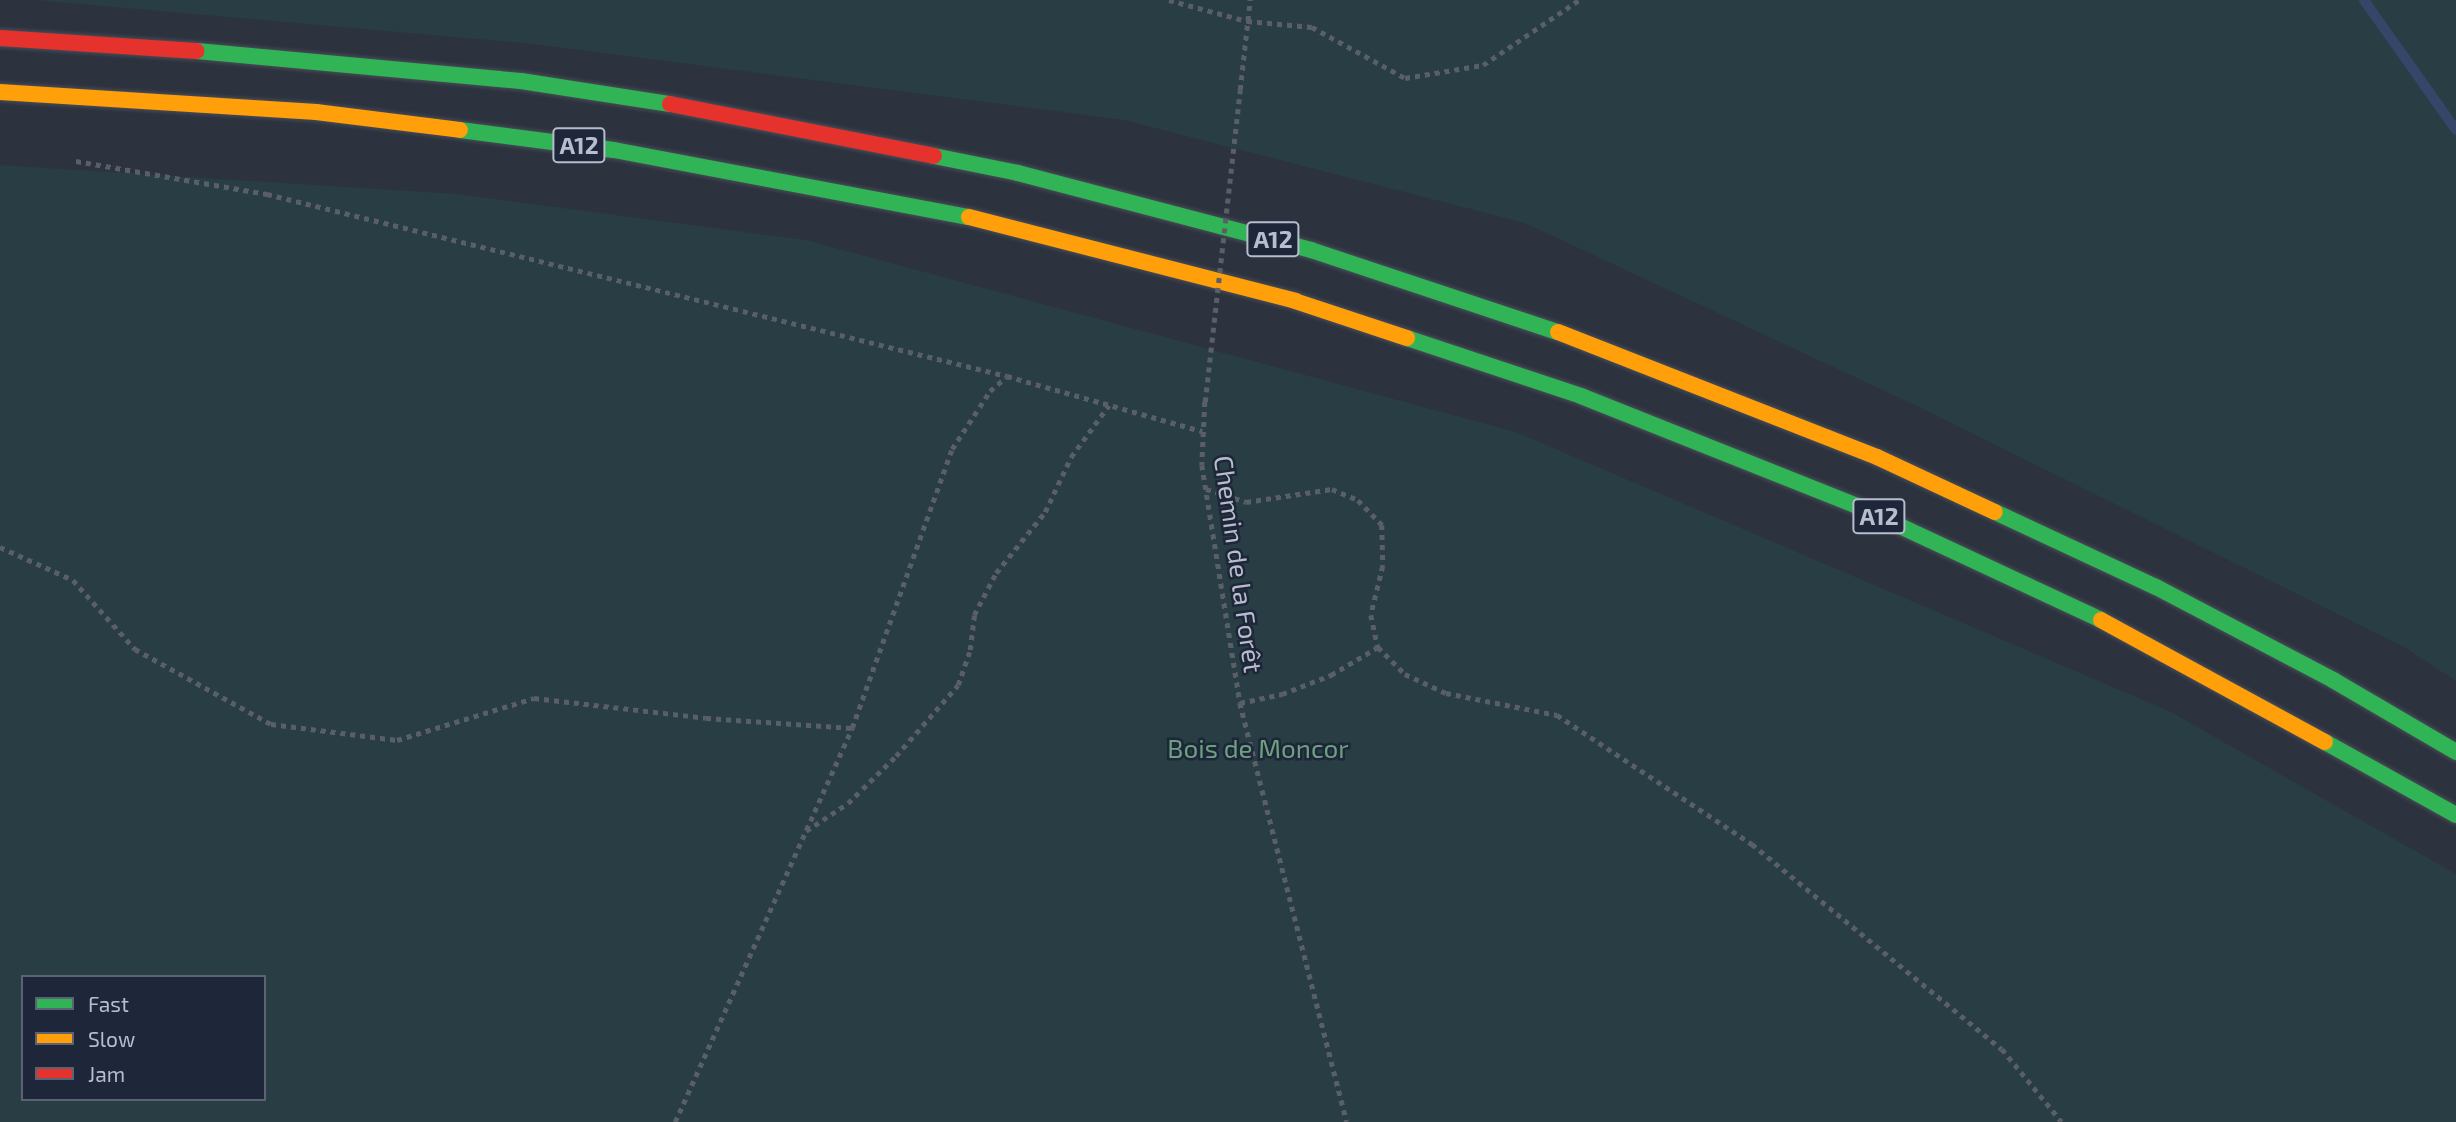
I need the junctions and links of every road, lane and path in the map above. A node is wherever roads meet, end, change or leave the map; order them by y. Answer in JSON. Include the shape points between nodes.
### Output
{"nodes":[{"id":1,"x":1169,"y":0,"type":"edge"},
{"id":2,"x":1250,"y":0,"type":"edge"},
{"id":3,"x":1579,"y":0,"type":"edge"},
{"id":4,"x":1247,"y":21,"type":"junction"},
{"id":5,"x":0,"y":38,"type":"edge"},
{"id":6,"x":0,"y":92,"type":"edge"},
{"id":7,"x":76,"y":162,"type":"dead end"},
{"id":8,"x":1007,"y":376,"type":"junction"},
{"id":9,"x":1109,"y":405,"type":"junction"},
{"id":10,"x":1202,"y":432,"type":"junction"},
{"id":11,"x":1206,"y":489,"type":"junction"},
{"id":12,"x":0,"y":547,"type":"edge"},
{"id":13,"x":1378,"y":647,"type":"junction"},
{"id":14,"x":1240,"y":703,"type":"junction"},
{"id":15,"x":852,"y":728,"type":"junction"},
{"id":16,"x":2456,"y":752,"type":"edge"},
{"id":17,"x":2456,"y":815,"type":"edge"},
{"id":18,"x":804,"y":832,"type":"junction"},
{"id":19,"x":675,"y":1122,"type":"edge"},
{"id":20,"x":1347,"y":1122,"type":"edge"},
{"id":21,"x":2062,"y":1122,"type":"edge"}],
"edges":[{"from":1,"to":4,"type":"path"},
{"from":2,"to":4,"type":"path","name":"Chemin de la Forêt"},
{"from":3,"to":4,"type":"path","via":[[1483,65],[1405,78],[1312,27]]},
{"from":4,"to":10,"type":"path","name":"Chemin de la Forêt","bridge":true},
{"from":5,"to":16,"type":"highway","number":"A12","via":[[332,60],[720,112],[1030,176],[1311,250],[1599,346],[1877,457],[2156,587],[2333,680]]},
{"from":6,"to":17,"type":"highway","number":"A12","via":[[316,112],[614,150],[812,184],[1009,226],[1295,302],[1581,396],[1857,506],[2131,634]]},
{"from":7,"to":8,"type":"path","via":[[267,194]]},
{"from":8,"to":9,"type":"path"},
{"from":8,"to":15,"type":"path","via":[[984,400],[952,449]]},
{"from":9,"to":10,"type":"path"},
{"from":9,"to":18,"type":"path","via":[[1071,457],[1045,512],[996,573],[974,615],[970,650],[958,685],[934,717],[857,794]]},
{"from":10,"to":11,"type":"path","name":"Chemin de la Forêt"},
{"from":11,"to":13,"type":"path","via":[[1246,502],[1332,489],[1358,500],[1382,526],[1383,566],[1371,615]]},
{"from":11,"to":14,"type":"path","name":"Chemin de la Forêt"},
{"from":12,"to":15,"type":"path","via":[[74,580],[135,649],[271,724],[397,740],[534,698],[706,718]]},
{"from":13,"to":14,"type":"path","via":[[1331,675],[1282,694]]},
{"from":13,"to":21,"type":"path","via":[[1405,674],[1446,693],[1558,715],[1752,844],[2002,1049]]},
{"from":14,"to":20,"type":"path","name":"Chemin de la Forêt"},
{"from":15,"to":18,"type":"path"},
{"from":18,"to":19,"type":"path"}]}
